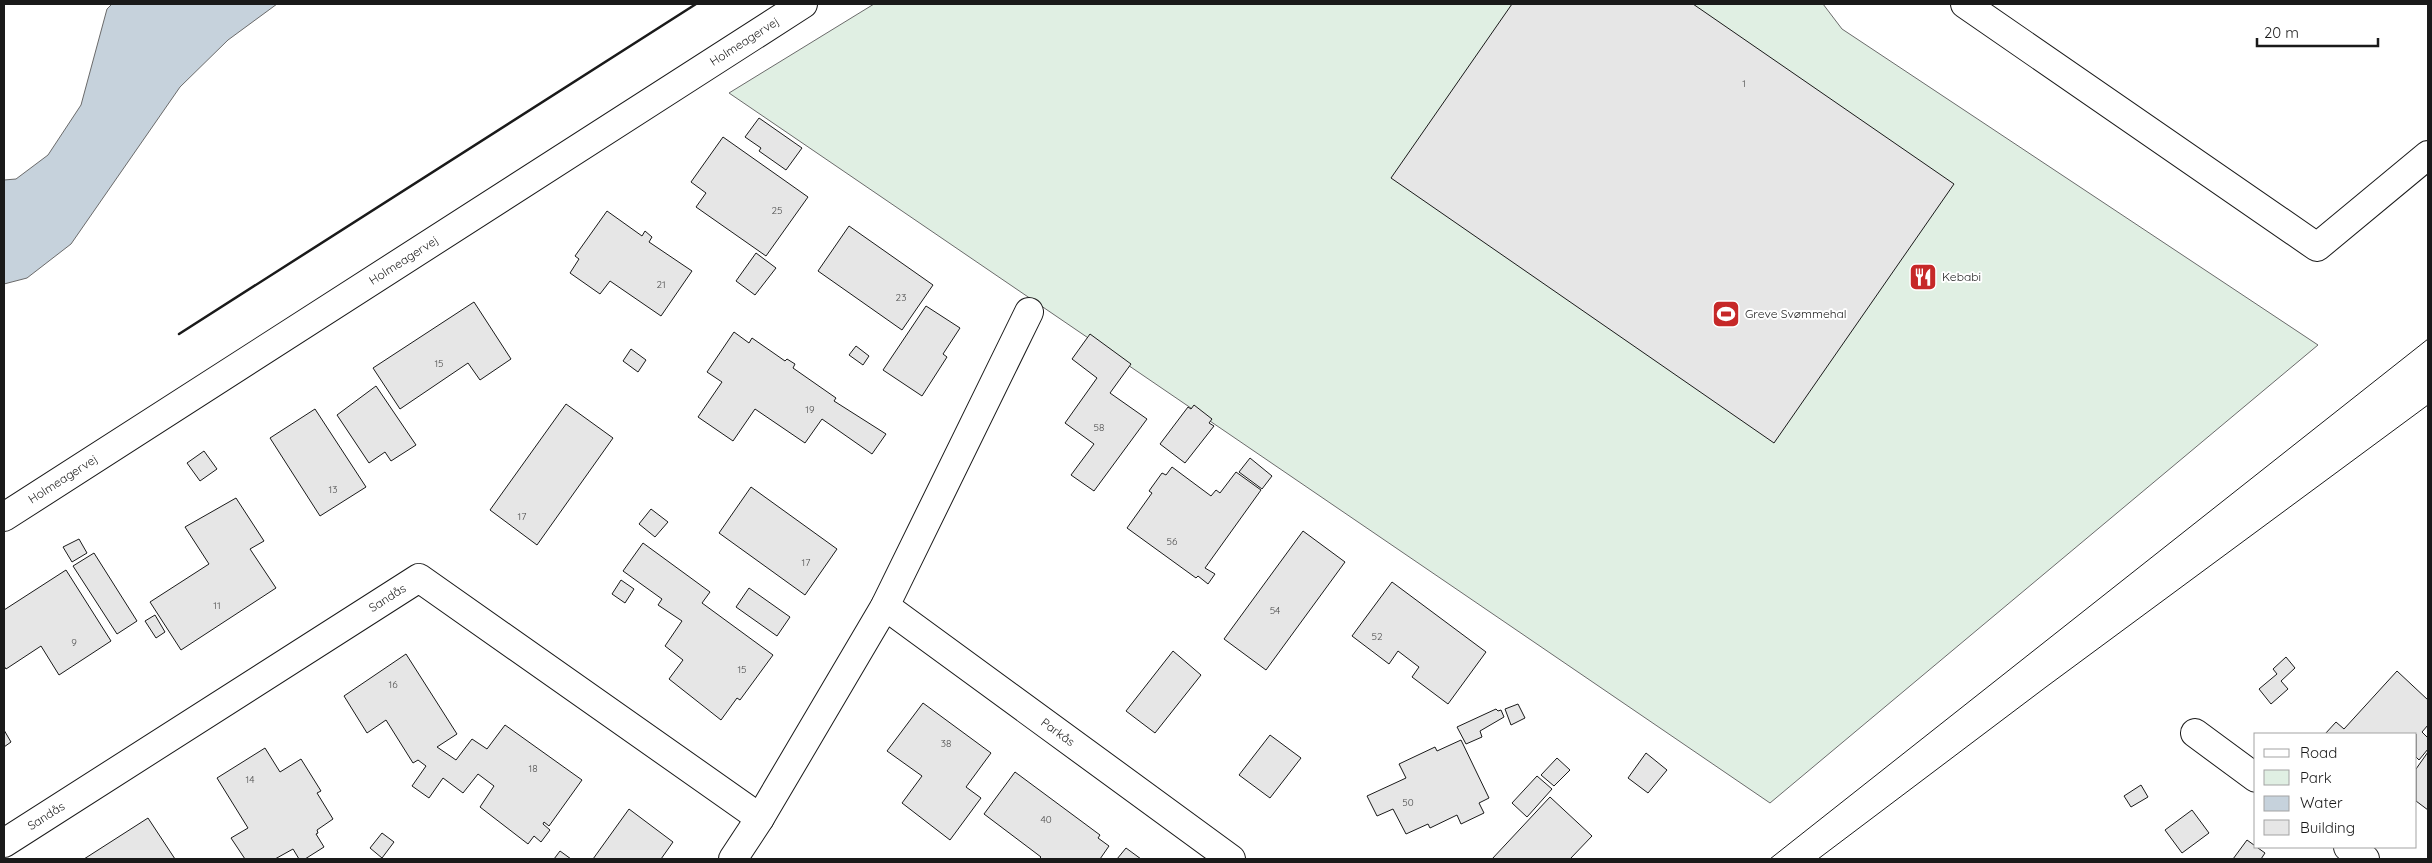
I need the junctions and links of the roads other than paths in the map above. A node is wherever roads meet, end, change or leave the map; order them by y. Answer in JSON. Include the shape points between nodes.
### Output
{"nodes":[{"id":1,"x":803,"y":4,"type":"edge"},
{"id":2,"x":1966,"y":4,"type":"edge"},
{"id":3,"x":2428,"y":155,"type":"edge"},
{"id":4,"x":1029,"y":312,"type":"dead end"},
{"id":5,"x":4,"y":517,"type":"edge"},
{"id":6,"x":885,"y":606,"type":"junction"},
{"id":7,"x":2195,"y":733,"type":"dead end"},
{"id":8,"x":2254,"y":777,"type":"edge"},
{"id":9,"x":760,"y":818,"type":"junction"},
{"id":10,"x":4,"y":844,"type":"edge"},
{"id":11,"x":2349,"y":848,"type":"edge"},
{"id":12,"x":733,"y":859,"type":"edge"},
{"id":13,"x":1231,"y":859,"type":"edge"},
{"id":14,"x":2365,"y":859,"type":"edge"}],
"edges":[{"from":1,"to":5,"type":"street","name":"Holmeagervej"},
{"from":2,"to":3,"type":"street","via":[[2317,247]]},
{"from":4,"to":6,"type":"street"},
{"from":6,"to":9,"type":"street"},
{"from":6,"to":13,"type":"street","name":"Parkås"},
{"from":7,"to":8,"type":"street"},
{"from":9,"to":10,"type":"street","name":"Sandås","via":[[419,578]]},
{"from":9,"to":12,"type":"street"},
{"from":11,"to":14,"type":"street"}]}
